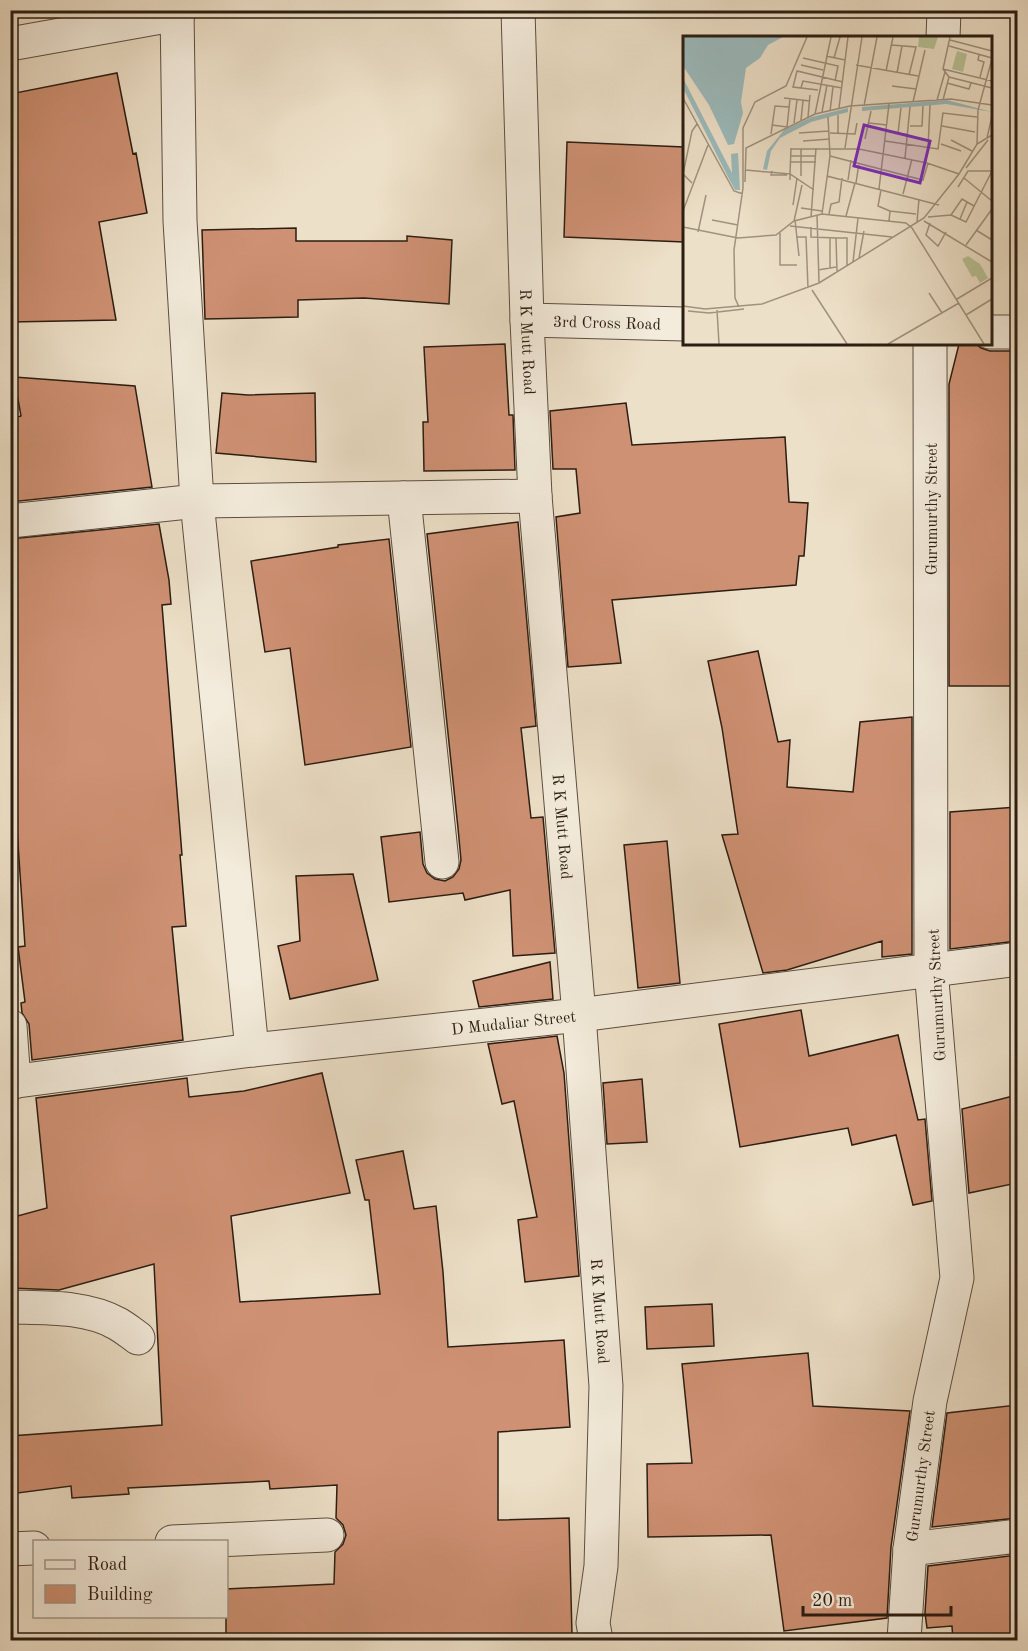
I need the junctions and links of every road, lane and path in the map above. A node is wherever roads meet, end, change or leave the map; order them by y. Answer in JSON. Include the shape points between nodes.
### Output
{"nodes":[{"id":1,"x":518,"y":10,"type":"edge"},
{"id":2,"x":944,"y":10,"type":"edge"},
{"id":3,"x":177,"y":13,"type":"edge"},
{"id":4,"x":943,"y":36,"type":"edge"},
{"id":5,"x":10,"y":44,"type":"edge"},
{"id":6,"x":527,"y":320,"type":"junction"},
{"id":7,"x":683,"y":324,"type":"edge"},
{"id":8,"x":992,"y":332,"type":"edge"},
{"id":9,"x":1017,"y":332,"type":"edge"},
{"id":10,"x":930,"y":345,"type":"edge"},
{"id":11,"x":535,"y":496,"type":"junction"},
{"id":12,"x":404,"y":498,"type":"junction"},
{"id":13,"x":197,"y":501,"type":"junction"},
{"id":14,"x":10,"y":521,"type":"edge"},
{"id":15,"x":442,"y":862,"type":"dead end"},
{"id":16,"x":1017,"y":959,"type":"edge"},
{"id":17,"x":931,"y":969,"type":"junction"},
{"id":18,"x":579,"y":1015,"type":"junction"},
{"id":19,"x":10,"y":1026,"type":"edge"},
{"id":20,"x":252,"y":1050,"type":"junction"},
{"id":21,"x":12,"y":1082,"type":"edge"},
{"id":22,"x":10,"y":1307,"type":"edge"},
{"id":23,"x":138,"y":1338,"type":"dead end"},
{"id":24,"x":327,"y":1535,"type":"dead end"},
{"id":25,"x":1017,"y":1536,"type":"edge"},
{"id":26,"x":216,"y":1540,"type":"edge"},
{"id":27,"x":33,"y":1548,"type":"edge"},
{"id":28,"x":10,"y":1549,"type":"edge"},
{"id":29,"x":910,"y":1549,"type":"junction"},
{"id":30,"x":596,"y":1641,"type":"edge"},
{"id":31,"x":904,"y":1641,"type":"edge"}],
"edges":[{"from":1,"to":6,"type":"street","name":"R K Mutt Road"},
{"from":2,"to":4,"type":"street"},
{"from":3,"to":5,"type":"street"},
{"from":3,"to":13,"type":"street","via":[[180,221]]},
{"from":6,"to":7,"type":"street","name":"3rd Cross Road"},
{"from":6,"to":11,"type":"street","name":"R K Mutt Road"},
{"from":8,"to":9,"type":"street"},
{"from":10,"to":17,"type":"street","name":"Gurumurthy Street"},
{"from":11,"to":12,"type":"street"},
{"from":11,"to":18,"type":"street","name":"R K Mutt Road"},
{"from":12,"to":13,"type":"street"},
{"from":12,"to":15,"type":"street"},
{"from":13,"to":14,"type":"street"},
{"from":13,"to":20,"type":"street"},
{"from":16,"to":17,"type":"street","name":"D Mudaliar Street"},
{"from":17,"to":18,"type":"street","name":"D Mudaliar Street"},
{"from":17,"to":29,"type":"street","name":"Gurumurthy Street","via":[[957,1278],[930,1401]]},
{"from":18,"to":20,"type":"street","name":"D Mudaliar Street"},
{"from":18,"to":30,"type":"street","name":"R K Mutt Road","via":[[606,1386],[601,1566],[593,1623]]},
{"from":19,"to":21,"type":"street"},
{"from":20,"to":21,"type":"street","name":"D Mudaliar Street"},
{"from":22,"to":23,"type":"street","via":[[91,1314],[116,1323]]},
{"from":24,"to":26,"type":"street"},
{"from":25,"to":29,"type":"street"},
{"from":27,"to":28,"type":"street"},
{"from":29,"to":31,"type":"street","name":"Gurumurthy Street"}]}
